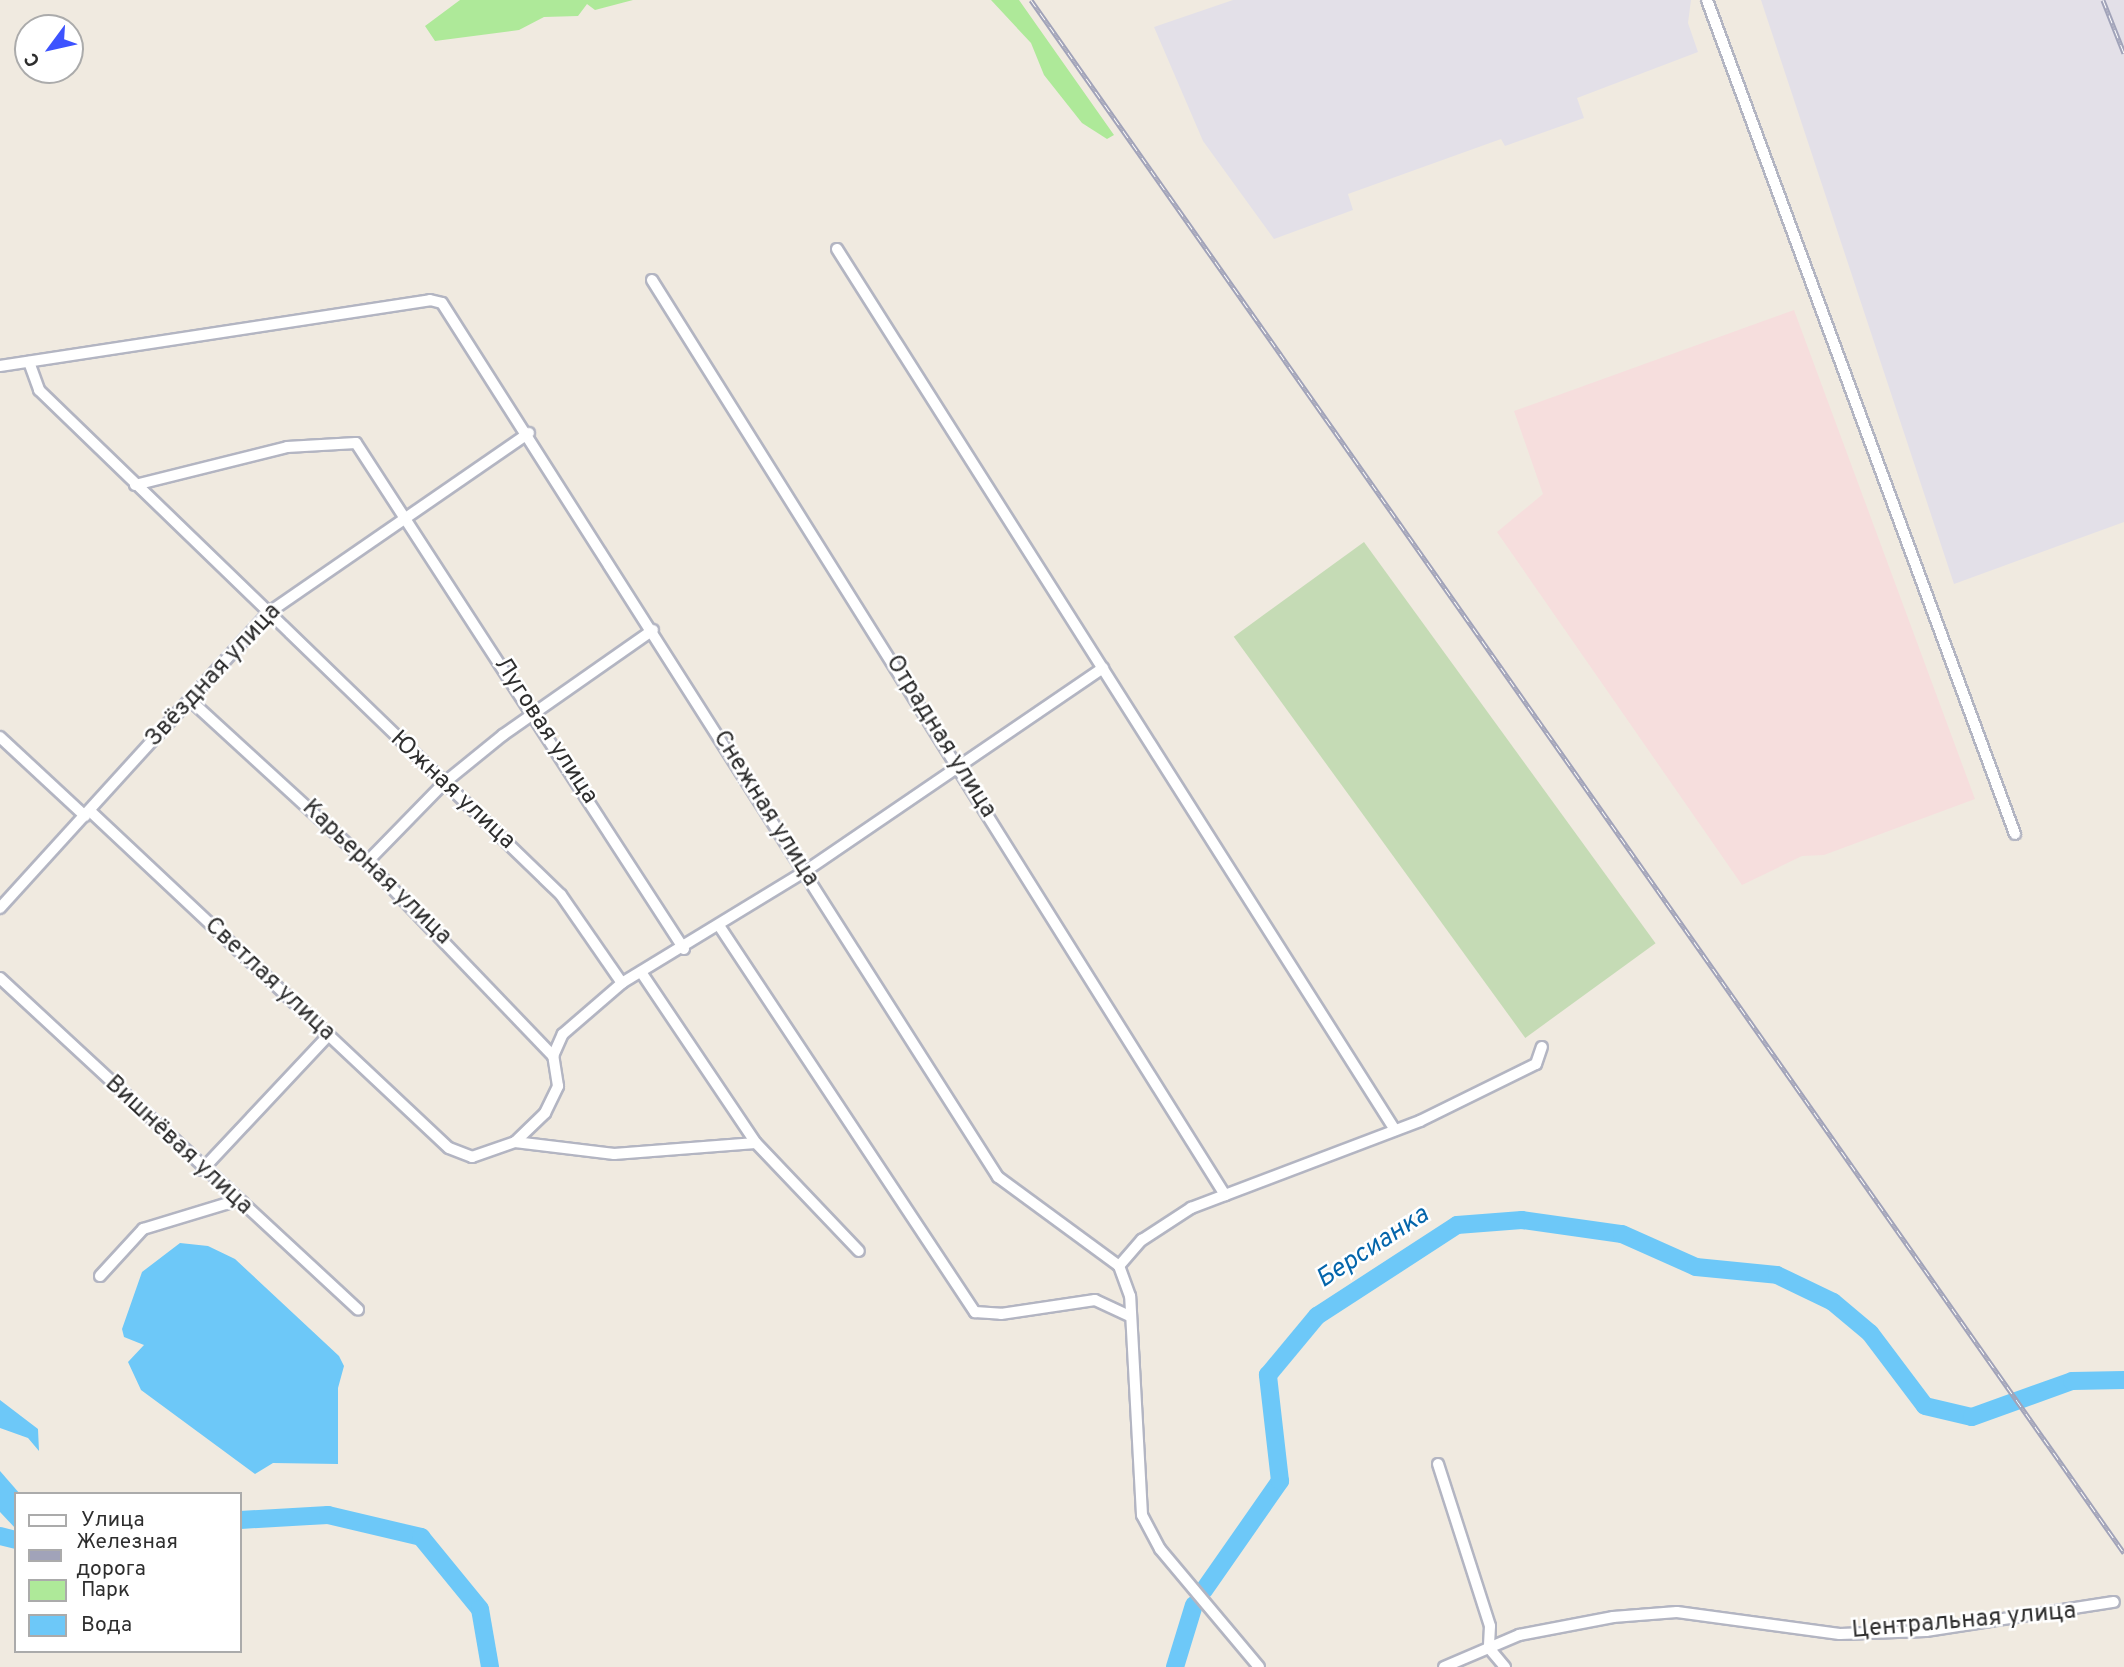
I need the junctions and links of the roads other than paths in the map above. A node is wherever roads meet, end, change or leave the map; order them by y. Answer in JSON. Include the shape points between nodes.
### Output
{"nodes":[{"id":1,"x":1707,"y":0,"type":"edge"},
{"id":2,"x":837,"y":249,"type":"dead end"},
{"id":3,"x":652,"y":281,"type":"dead end"},
{"id":4,"x":29,"y":362,"type":"junction"},
{"id":5,"x":0,"y":366,"type":"edge"},
{"id":6,"x":529,"y":433,"type":"junction"},
{"id":7,"x":135,"y":485,"type":"junction"},
{"id":8,"x":406,"y":513,"type":"junction"},
{"id":9,"x":268,"y":613,"type":"junction"},
{"id":10,"x":653,"y":630,"type":"junction"},
{"id":11,"x":1103,"y":668,"type":"junction"},
{"id":12,"x":190,"y":699,"type":"junction"},
{"id":13,"x":534,"y":714,"type":"junction"},
{"id":14,"x":0,"y":737,"type":"edge"},
{"id":15,"x":958,"y":765,"type":"junction"},
{"id":16,"x":444,"y":783,"type":"junction"},
{"id":17,"x":88,"y":814,"type":"junction"},
{"id":18,"x":2015,"y":834,"type":"dead end"},
{"id":19,"x":367,"y":862,"type":"junction"},
{"id":20,"x":804,"y":872,"type":"junction"},
{"id":21,"x":0,"y":908,"type":"edge"},
{"id":22,"x":720,"y":927,"type":"junction"},
{"id":23,"x":684,"y":949,"type":"junction"},
{"id":24,"x":641,"y":972,"type":"junction"},
{"id":25,"x":0,"y":978,"type":"edge"},
{"id":26,"x":622,"y":983,"type":"junction"},
{"id":27,"x":328,"y":1036,"type":"junction"},
{"id":28,"x":1542,"y":1047,"type":"dead end"},
{"id":29,"x":553,"y":1056,"type":"junction"},
{"id":30,"x":1395,"y":1130,"type":"junction"},
{"id":31,"x":515,"y":1142,"type":"junction"},
{"id":32,"x":756,"y":1143,"type":"junction"},
{"id":33,"x":202,"y":1170,"type":"junction"},
{"id":34,"x":1225,"y":1195,"type":"junction"},
{"id":35,"x":235,"y":1201,"type":"junction"},
{"id":36,"x":859,"y":1251,"type":"dead end"},
{"id":37,"x":1119,"y":1266,"type":"junction"},
{"id":38,"x":100,"y":1276,"type":"dead end"},
{"id":39,"x":358,"y":1310,"type":"dead end"},
{"id":40,"x":1130,"y":1317,"type":"junction"},
{"id":41,"x":1438,"y":1464,"type":"dead end"},
{"id":42,"x":2114,"y":1602,"type":"dead end"},
{"id":43,"x":1489,"y":1648,"type":"junction"},
{"id":44,"x":1259,"y":1667,"type":"edge"},
{"id":45,"x":1444,"y":1667,"type":"edge"},
{"id":46,"x":1505,"y":1667,"type":"edge"}],
"edges":[{"from":1,"to":18,"type":"street"},
{"from":2,"to":11,"type":"street"},
{"from":3,"to":15,"type":"street","name":"Отрадная улица"},
{"from":4,"to":5,"type":"street"},
{"from":4,"to":6,"type":"street","name":"Снежная улица","via":[[430,300],[453,313]]},
{"from":4,"to":7,"type":"street","name":"Южная улица","via":[[38,390]]},
{"from":6,"to":8,"type":"street","name":"Звёздная улица"},
{"from":6,"to":10,"type":"street","name":"Снежная улица"},
{"from":7,"to":8,"type":"street","name":"Луговая улица","via":[[347,440],[365,452]]},
{"from":7,"to":9,"type":"street","name":"Южная улица"},
{"from":8,"to":9,"type":"street","name":"Звёздная улица"},
{"from":8,"to":13,"type":"street","name":"Луговая улица"},
{"from":9,"to":12,"type":"street","name":"Звёздная улица"},
{"from":9,"to":16,"type":"street","name":"Южная улица"},
{"from":10,"to":13,"type":"street"},
{"from":10,"to":20,"type":"street","name":"Снежная улица"},
{"from":11,"to":15,"type":"street"},
{"from":11,"to":30,"type":"street"},
{"from":12,"to":17,"type":"street","name":"Звёздная улица"},
{"from":12,"to":19,"type":"street","name":"Карьерная улица"},
{"from":13,"to":16,"type":"street"},
{"from":13,"to":23,"type":"street","name":"Луговая улица"},
{"from":14,"to":17,"type":"street","name":"Светлая улица"},
{"from":15,"to":20,"type":"street"},
{"from":15,"to":34,"type":"street","name":"Отрадная улица"},
{"from":16,"to":19,"type":"street"},
{"from":16,"to":26,"type":"street","name":"Южная улица","via":[[561,895]]},
{"from":17,"to":21,"type":"street","name":"Звёздная улица"},
{"from":17,"to":27,"type":"street","name":"Светлая улица"},
{"from":19,"to":29,"type":"street","name":"Карьерная улица"},
{"from":20,"to":22,"type":"street"},
{"from":20,"to":37,"type":"street","name":"Снежная улица","via":[[998,1177]]},
{"from":22,"to":23,"type":"street"},
{"from":22,"to":40,"type":"street","via":[[975,1312],[1095,1300]]},
{"from":23,"to":24,"type":"street"},
{"from":24,"to":26,"type":"street"},
{"from":24,"to":32,"type":"street"},
{"from":25,"to":33,"type":"street","name":"Вишнёвая улица"},
{"from":26,"to":29,"type":"street","via":[[563,1034]]},
{"from":27,"to":31,"type":"street","name":"Светлая улица","via":[[449,1148],[472,1157]]},
{"from":27,"to":33,"type":"street"},
{"from":28,"to":30,"type":"street","via":[[1536,1063]]},
{"from":29,"to":31,"type":"street","via":[[558,1086],[545,1113]]},
{"from":30,"to":34,"type":"street"},
{"from":31,"to":32,"type":"street","via":[[614,1154]]},
{"from":32,"to":36,"type":"street"},
{"from":33,"to":35,"type":"street","name":"Вишнёвая улица"},
{"from":34,"to":37,"type":"street","via":[[1142,1240]]},
{"from":35,"to":38,"type":"street","via":[[143,1229]]},
{"from":35,"to":39,"type":"street","name":"Вишнёвая улица"},
{"from":37,"to":40,"type":"street"},
{"from":40,"to":44,"type":"street","via":[[1142,1515],[1160,1549]]},
{"from":41,"to":43,"type":"street","via":[[1490,1626]]},
{"from":42,"to":43,"type":"street","name":"Центральная улица","via":[[1926,1631],[1840,1634],[1677,1612],[1533,1633]]},
{"from":43,"to":45,"type":"street","name":"Центральная улица"},
{"from":43,"to":46,"type":"street"}]}
